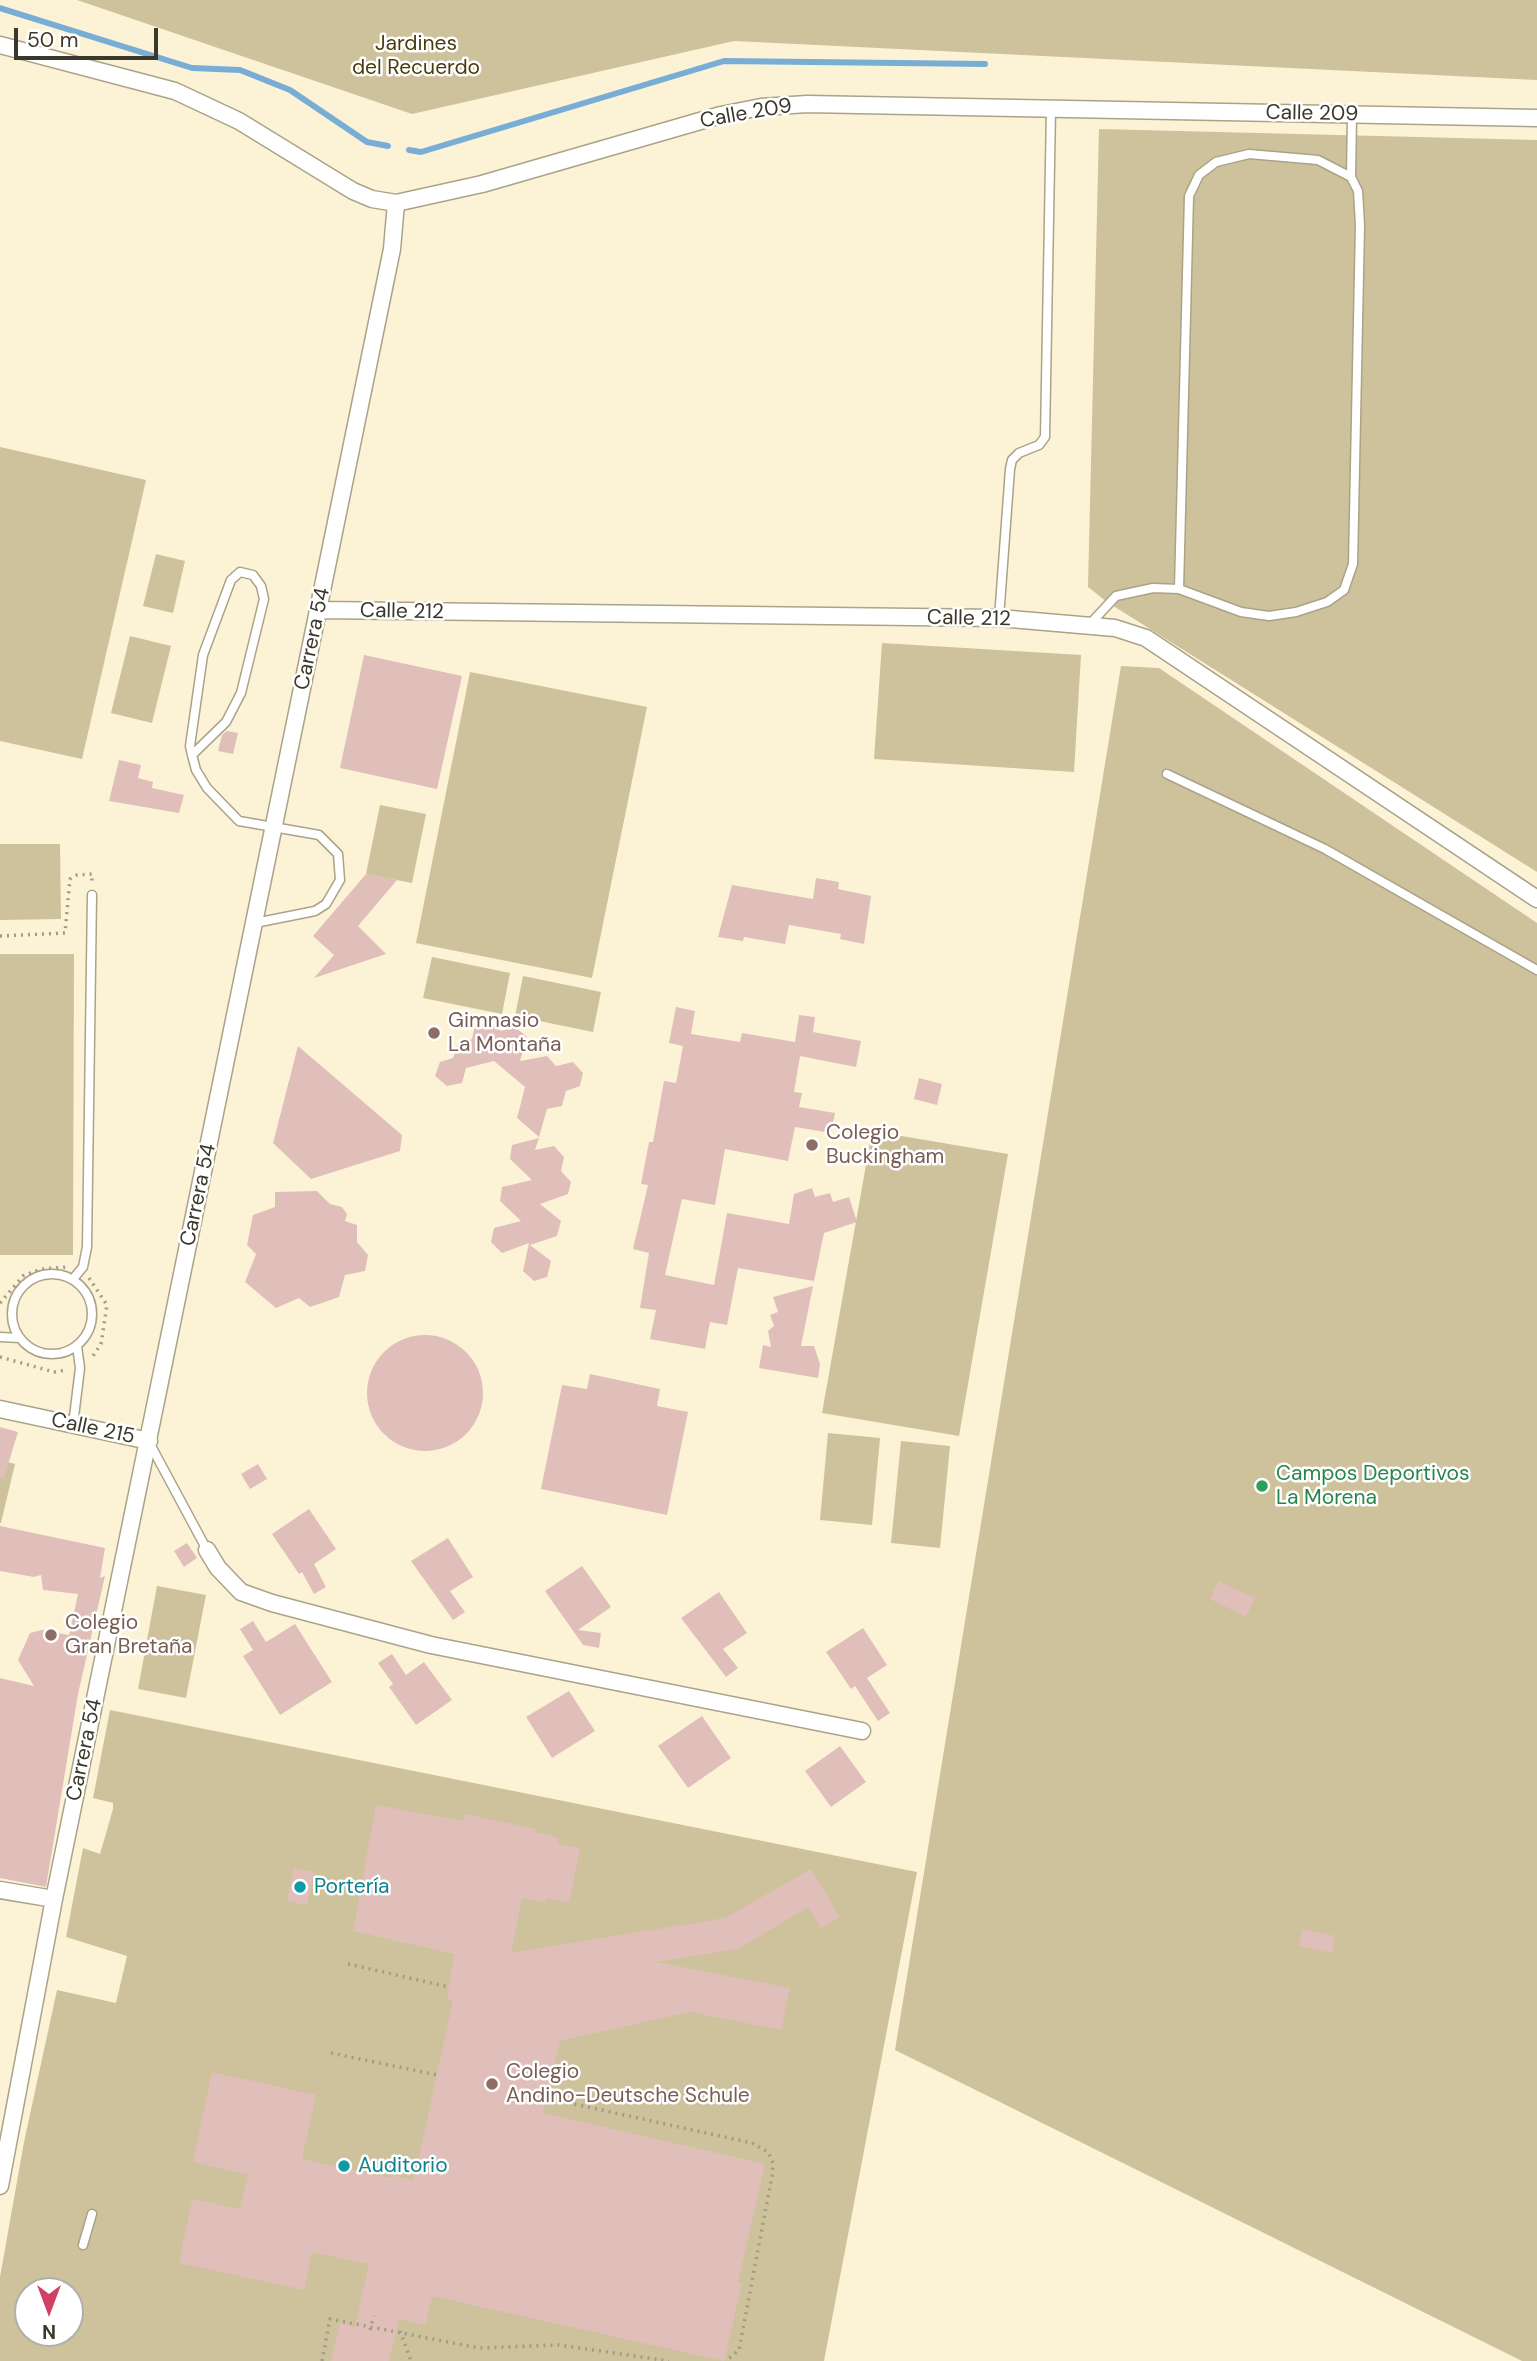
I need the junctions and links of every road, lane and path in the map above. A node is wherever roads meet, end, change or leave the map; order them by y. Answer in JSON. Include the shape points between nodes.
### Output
{"nodes":[{"id":1,"x":0,"y":45,"type":"edge"},
{"id":2,"x":1051,"y":110,"type":"junction"},
{"id":3,"x":1352,"y":115,"type":"junction"},
{"id":4,"x":1537,"y":118,"type":"edge"},
{"id":5,"x":1351,"y":177,"type":"junction"},
{"id":6,"x":396,"y":203,"type":"junction"},
{"id":7,"x":1179,"y":589,"type":"junction"},
{"id":8,"x":320,"y":610,"type":"junction"},
{"id":9,"x":999,"y":618,"type":"junction"},
{"id":10,"x":1090,"y":624,"type":"junction"},
{"id":11,"x":192,"y":755,"type":"junction"},
{"id":12,"x":1167,"y":774,"type":"dead end"},
{"id":13,"x":275,"y":826,"type":"junction"},
{"id":14,"x":92,"y":895,"type":"joint"},
{"id":15,"x":1537,"y":900,"type":"edge"},
{"id":16,"x":255,"y":923,"type":"junction"},
{"id":17,"x":0,"y":936,"type":"edge"},
{"id":18,"x":1537,"y":970,"type":"edge"},
{"id":19,"x":76,"y":1276,"type":"junction"},
{"id":20,"x":0,"y":1303,"type":"edge"},
{"id":21,"x":0,"y":1337,"type":"edge"},
{"id":22,"x":20,"y":1338,"type":"junction"},
{"id":23,"x":77,"y":1346,"type":"junction"},
{"id":24,"x":0,"y":1357,"type":"edge"},
{"id":25,"x":80,"y":1368,"type":"junction"},
{"id":26,"x":0,"y":1409,"type":"edge"},
{"id":27,"x":73,"y":1425,"type":"junction"},
{"id":28,"x":149,"y":1441,"type":"junction"},
{"id":29,"x":207,"y":1549,"type":"joint"},
{"id":30,"x":862,"y":1731,"type":"dead end"},
{"id":31,"x":0,"y":1890,"type":"edge"},
{"id":32,"x":54,"y":1899,"type":"junction"},
{"id":33,"x":348,"y":1964,"type":"dead end"},
{"id":34,"x":449,"y":1987,"type":"dead end"},
{"id":35,"x":331,"y":2053,"type":"dead end"},
{"id":36,"x":436,"y":2075,"type":"dead end"},
{"id":37,"x":547,"y":2098,"type":"dead end"},
{"id":38,"x":0,"y":2186,"type":"edge"},
{"id":39,"x":92,"y":2214,"type":"dead end"},
{"id":40,"x":83,"y":2245,"type":"dead end"},
{"id":41,"x":374,"y":2316,"type":"dead end"},
{"id":42,"x":370,"y":2328,"type":"junction"},
{"id":43,"x":400,"y":2331,"type":"junction"},
{"id":44,"x":322,"y":2361,"type":"edge"},
{"id":45,"x":411,"y":2361,"type":"edge"},
{"id":46,"x":669,"y":2361,"type":"edge"},
{"id":47,"x":726,"y":2361,"type":"edge"}],
"edges":[{"from":1,"to":6,"type":"street","name":"Calle 209","via":[[175,91],[239,121],[353,191],[372,200]]},
{"from":2,"to":3,"type":"street","name":"Calle 209"},
{"from":2,"to":6,"type":"street","name":"Calle 209","via":[[761,107],[482,184]]},
{"from":2,"to":9,"type":"lane","via":[[1045,437],[1039,446],[1012,460]]},
{"from":3,"to":4,"type":"street","name":"Calle 209"},
{"from":3,"to":5,"type":"lane"},
{"from":5,"to":7,"type":"lane","via":[[1318,160],[1249,154],[1216,162],[1199,175],[1189,196]]},
{"from":5,"to":7,"type":"lane","via":[[1358,191],[1360,225],[1353,564],[1344,590],[1327,602],[1269,616],[1241,612]]},
{"from":6,"to":8,"type":"street","name":"Carrera 54","via":[[392,249]]},
{"from":7,"to":10,"type":"lane","via":[[1153,588],[1116,596]]},
{"from":8,"to":9,"type":"street","name":"Calle 212"},
{"from":8,"to":13,"type":"street","name":"Carrera 54"},
{"from":9,"to":10,"type":"street","name":"Calle 212"},
{"from":10,"to":15,"type":"street","name":"Calle 212","via":[[1146,638]]},
{"from":11,"to":11,"type":"lane","via":[[203,655],[224,592],[240,572],[253,575],[264,599],[241,694],[226,722]]},
{"from":11,"to":13,"type":"lane","via":[[207,788],[227,812],[239,821]]},
{"from":12,"to":18,"type":"lane","via":[[1325,849]]},
{"from":13,"to":16,"type":"street","name":"Carrera 54"},
{"from":13,"to":16,"type":"lane","via":[[319,835],[338,854],[340,880],[327,904],[315,911]]},
{"from":14,"to":17,"type":"path","via":[[92,874],[70,879],[68,929],[60,936]]},
{"from":14,"to":19,"type":"lane","via":[[87,1257]]},
{"from":16,"to":28,"type":"street","name":"Carrera 54"},
{"from":19,"to":20,"type":"path","via":[[70,1267],[41,1269],[23,1276]]},
{"from":19,"to":22,"type":"lane","via":[[42,1275],[27,1282],[12,1309]]},
{"from":19,"to":23,"type":"lane","via":[[92,1303],[87,1334]]},
{"from":19,"to":25,"type":"path","via":[[92,1280],[107,1305],[101,1344]]},
{"from":21,"to":22,"type":"lane"},
{"from":22,"to":23,"type":"lane","via":[[47,1354]]},
{"from":23,"to":25,"type":"lane"},
{"from":24,"to":25,"type":"path","via":[[54,1372]]},
{"from":25,"to":27,"type":"lane"},
{"from":26,"to":27,"type":"street","name":"Calle 215"},
{"from":27,"to":28,"type":"street","name":"Calle 215"},
{"from":28,"to":29,"type":"lane","name":"Calle 215"},
{"from":28,"to":32,"type":"street","name":"Carrera 54"},
{"from":29,"to":30,"type":"street","via":[[241,1592],[272,1603],[431,1645]]},
{"from":31,"to":32,"type":"street"},
{"from":32,"to":38,"type":"street","name":"Carrera 54"},
{"from":33,"to":34,"type":"path"},
{"from":35,"to":36,"type":"path"},
{"from":37,"to":47,"type":"path","via":[[744,2141],[768,2152],[772,2176],[739,2350]]},
{"from":39,"to":40,"type":"lane"},
{"from":41,"to":42,"type":"path"},
{"from":42,"to":43,"type":"path"},
{"from":42,"to":44,"type":"path","via":[[330,2319]]},
{"from":43,"to":45,"type":"path"},
{"from":43,"to":46,"type":"path","via":[[479,2348],[559,2345]]}]}
